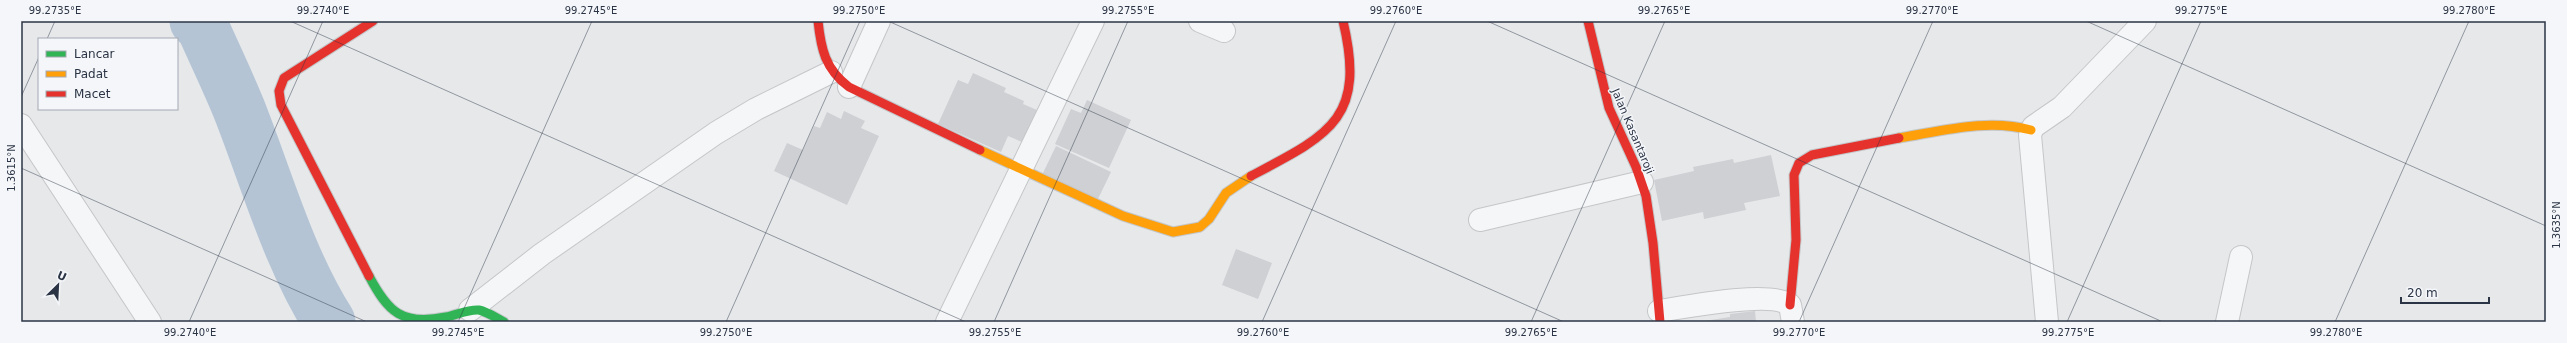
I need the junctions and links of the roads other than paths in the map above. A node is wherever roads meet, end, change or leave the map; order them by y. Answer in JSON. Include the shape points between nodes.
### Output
{"nodes":[{"id":1,"x":373,"y":21,"type":"edge"},
{"id":2,"x":818,"y":21,"type":"edge"},
{"id":3,"x":879,"y":21,"type":"edge"},
{"id":4,"x":1093,"y":21,"type":"edge"},
{"id":5,"x":1200,"y":21,"type":"edge"},
{"id":6,"x":1343,"y":21,"type":"edge"},
{"id":7,"x":1588,"y":21,"type":"edge"},
{"id":8,"x":2145,"y":21,"type":"edge"},
{"id":9,"x":1224,"y":31,"type":"dead end"},
{"id":10,"x":831,"y":72,"type":"junction"},
{"id":11,"x":849,"y":87,"type":"junction"},
{"id":12,"x":21,"y":125,"type":"edge"},
{"id":13,"x":2031,"y":130,"type":"junction"},
{"id":14,"x":1022,"y":170,"type":"junction"},
{"id":15,"x":1642,"y":182,"type":"junction"},
{"id":16,"x":1480,"y":220,"type":"dead end"},
{"id":17,"x":2241,"y":257,"type":"dead end"},
{"id":18,"x":470,"y":310,"type":"junction"},
{"id":19,"x":1791,"y":314,"type":"edge"},
{"id":20,"x":1659,"y":316,"type":"edge"},
{"id":21,"x":411,"y":321,"type":"edge"},
{"id":22,"x":150,"y":322,"type":"edge"},
{"id":23,"x":504,"y":322,"type":"edge"},
{"id":24,"x":947,"y":322,"type":"edge"},
{"id":25,"x":2047,"y":322,"type":"edge"},
{"id":26,"x":2227,"y":322,"type":"edge"}],
"edges":[{"from":1,"to":21,"type":"street","via":[[289,74],[281,84],[279,98],[283,111],[382,300],[399,315]]},
{"from":2,"to":10,"type":"street","via":[[822,54]]},
{"from":3,"to":11,"type":"street"},
{"from":4,"to":14,"type":"street"},
{"from":5,"to":9,"type":"street"},
{"from":6,"to":14,"type":"street","via":[[1351,78],[1348,100],[1340,114],[1331,126],[1311,143],[1227,192],[1207,224],[1196,230],[1178,232],[1148,226]]},
{"from":7,"to":15,"type":"street","name":"Jalan Kasantaroji","via":[[1601,86]]},
{"from":8,"to":13,"type":"street","via":[[2062,107],[2037,123]]},
{"from":10,"to":11,"type":"street"},
{"from":10,"to":18,"type":"street","via":[[716,132],[542,254]]},
{"from":11,"to":14,"type":"street"},
{"from":12,"to":22,"type":"street"},
{"from":13,"to":19,"type":"street","via":[[2013,125],[1964,127],[1812,155],[1804,159],[1795,169],[1794,175],[1798,253]]},
{"from":13,"to":25,"type":"street","via":[[2030,143]]},
{"from":14,"to":24,"type":"street"},
{"from":15,"to":16,"type":"street"},
{"from":15,"to":20,"type":"street","name":"Jalan Kasantaroji","via":[[1651,223]]},
{"from":17,"to":26,"type":"street"},
{"from":18,"to":21,"type":"street","via":[[437,319]]},
{"from":18,"to":23,"type":"street","via":[[481,311]]},
{"from":19,"to":20,"type":"street","via":[[1779,299],[1756,298]]}]}
